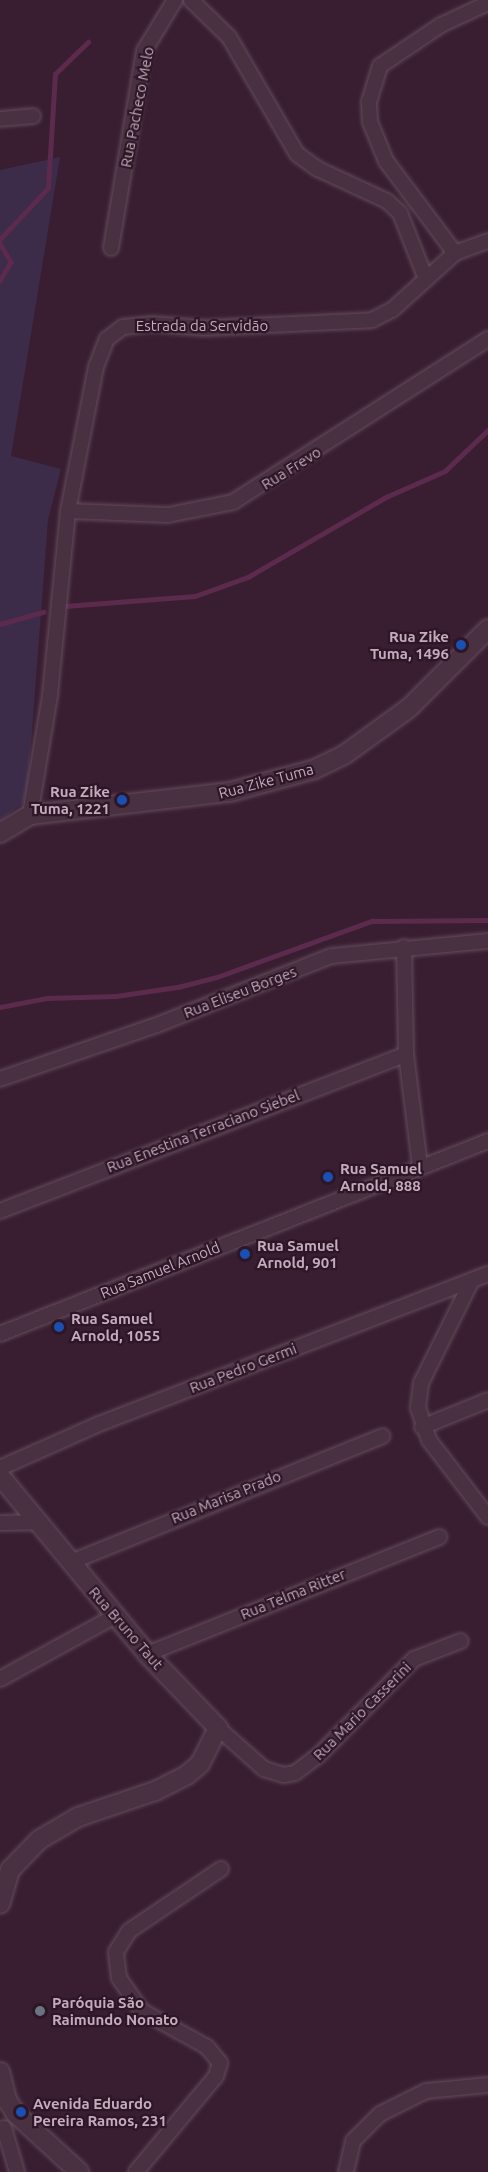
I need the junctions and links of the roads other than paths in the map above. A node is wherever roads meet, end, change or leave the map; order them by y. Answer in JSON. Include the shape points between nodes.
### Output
{"nodes":[{"id":1,"x":175,"y":0,"type":"edge"},
{"id":2,"x":191,"y":0,"type":"edge"},
{"id":3,"x":488,"y":3,"type":"edge"},
{"id":4,"x":33,"y":116,"type":"dead end"},
{"id":5,"x":0,"y":120,"type":"edge"},
{"id":6,"x":427,"y":214,"type":"junction"},
{"id":7,"x":407,"y":224,"type":"junction"},
{"id":8,"x":488,"y":242,"type":"edge"},
{"id":9,"x":111,"y":248,"type":"dead end"},
{"id":10,"x":455,"y":253,"type":"junction"},
{"id":11,"x":426,"y":279,"type":"junction"},
{"id":12,"x":488,"y":339,"type":"edge"},
{"id":13,"x":68,"y":511,"type":"junction"},
{"id":14,"x":488,"y":629,"type":"edge"},
{"id":15,"x":30,"y":815,"type":"junction"},
{"id":16,"x":0,"y":833,"type":"edge"},
{"id":17,"x":488,"y":940,"type":"edge"},
{"id":18,"x":404,"y":947,"type":"junction"},
{"id":19,"x":406,"y":1054,"type":"junction"},
{"id":20,"x":0,"y":1079,"type":"edge"},
{"id":21,"x":488,"y":1141,"type":"edge"},
{"id":22,"x":420,"y":1167,"type":"junction"},
{"id":23,"x":0,"y":1211,"type":"edge"},
{"id":24,"x":488,"y":1274,"type":"edge"},
{"id":25,"x":472,"y":1281,"type":"junction"},
{"id":26,"x":0,"y":1334,"type":"edge"},
{"id":27,"x":488,"y":1400,"type":"edge"},
{"id":28,"x":422,"y":1426,"type":"junction"},
{"id":29,"x":383,"y":1436,"type":"dead end"},
{"id":30,"x":0,"y":1468,"type":"edge"},
{"id":31,"x":0,"y":1476,"type":"edge"},
{"id":32,"x":488,"y":1517,"type":"edge"},
{"id":33,"x":39,"y":1522,"type":"junction"},
{"id":34,"x":0,"y":1523,"type":"edge"},
{"id":35,"x":439,"y":1537,"type":"dead end"},
{"id":36,"x":71,"y":1562,"type":"junction"},
{"id":37,"x":115,"y":1616,"type":"junction"},
{"id":38,"x":461,"y":1641,"type":"dead end"},
{"id":39,"x":147,"y":1654,"type":"junction"},
{"id":40,"x":0,"y":1679,"type":"edge"},
{"id":41,"x":218,"y":1728,"type":"junction"},
{"id":42,"x":264,"y":1769,"type":"joint"},
{"id":43,"x":221,"y":1869,"type":"dead end"},
{"id":44,"x":0,"y":1904,"type":"edge"},
{"id":45,"x":0,"y":2072,"type":"edge"},
{"id":46,"x":488,"y":2085,"type":"edge"},
{"id":47,"x":16,"y":2114,"type":"junction"},
{"id":48,"x":2,"y":2130,"type":"edge"},
{"id":49,"x":17,"y":2172,"type":"edge"},
{"id":50,"x":79,"y":2172,"type":"edge"},
{"id":51,"x":136,"y":2172,"type":"edge"},
{"id":52,"x":346,"y":2172,"type":"edge"}],
"edges":[{"from":1,"to":9,"type":"street","name":"Rua Pacheco Melo","via":[[144,51]]},
{"from":2,"to":7,"type":"street","via":[[229,37],[297,154],[318,169],[387,201]]},
{"from":3,"to":6,"type":"street","via":[[404,47],[380,66],[372,81],[370,122],[386,161]]},
{"from":4,"to":5,"type":"street"},
{"from":6,"to":7,"type":"street"},
{"from":6,"to":10,"type":"street"},
{"from":7,"to":11,"type":"street"},
{"from":8,"to":10,"type":"street"},
{"from":10,"to":11,"type":"street","name":"Estrada da Servidão"},
{"from":11,"to":13,"type":"street","name":"Estrada da Servidão","via":[[392,310],[372,320],[205,328],[152,324],[116,332],[102,346],[96,367]]},
{"from":12,"to":13,"type":"street","name":"Rua Frevo","via":[[277,478],[233,502],[168,515]]},
{"from":13,"to":15,"type":"street","name":"Estrada da Servidão","via":[[50,695]]},
{"from":14,"to":15,"type":"street","name":"Rua Zike Tuma","via":[[409,708],[353,749],[315,769],[230,792]]},
{"from":15,"to":16,"type":"street","name":"Rua Zike Tuma"},
{"from":17,"to":18,"type":"street","name":"Rua Eliseu Borges"},
{"from":18,"to":19,"type":"street"},
{"from":18,"to":20,"type":"street","name":"Rua Eliseu Borges","via":[[331,956],[158,1025]]},
{"from":19,"to":22,"type":"street"},
{"from":19,"to":23,"type":"street","name":"Rua Enestina Terraciano Siebel"},
{"from":21,"to":22,"type":"street","name":"Rua Samuel Arnold"},
{"from":22,"to":26,"type":"street","name":"Rua Samuel Arnold"},
{"from":24,"to":25,"type":"street","name":"Rua Pedro Germi"},
{"from":25,"to":28,"type":"street","via":[[421,1383],[418,1408]]},
{"from":25,"to":30,"type":"street","name":"Rua Pedro Germi","via":[[99,1424]]},
{"from":27,"to":28,"type":"street"},
{"from":28,"to":32,"type":"street","via":[[448,1468]]},
{"from":29,"to":36,"type":"street","name":"Rua Marisa Prado"},
{"from":31,"to":33,"type":"street","name":"Rua Bruno Taut"},
{"from":33,"to":34,"type":"street"},
{"from":33,"to":36,"type":"street","name":"Rua Bruno Taut"},
{"from":35,"to":39,"type":"street","name":"Rua Telma Ritter"},
{"from":36,"to":37,"type":"street","name":"Rua Bruno Taut"},
{"from":37,"to":39,"type":"street","name":"Rua Bruno Taut"},
{"from":37,"to":40,"type":"street"},
{"from":38,"to":42,"type":"street","name":"Rua Mario Casserini","via":[[414,1659],[305,1767],[284,1775]]},
{"from":39,"to":41,"type":"street","name":"Rua Bruno Taut"},
{"from":41,"to":42,"type":"street","name":"Rua Bruno Taut"},
{"from":41,"to":44,"type":"street","via":[[200,1764],[187,1775],[155,1791],[78,1817],[24,1852],[10,1870]]},
{"from":43,"to":51,"type":"street","via":[[129,1931],[116,1952],[119,1978],[142,2010],[207,2047],[220,2064],[216,2076]]},
{"from":45,"to":47,"type":"street","via":[[7,2100]]},
{"from":46,"to":52,"type":"street","via":[[426,2091],[380,2114],[353,2141]]},
{"from":47,"to":48,"type":"street"},
{"from":47,"to":50,"type":"street"},
{"from":48,"to":49,"type":"street"}]}
